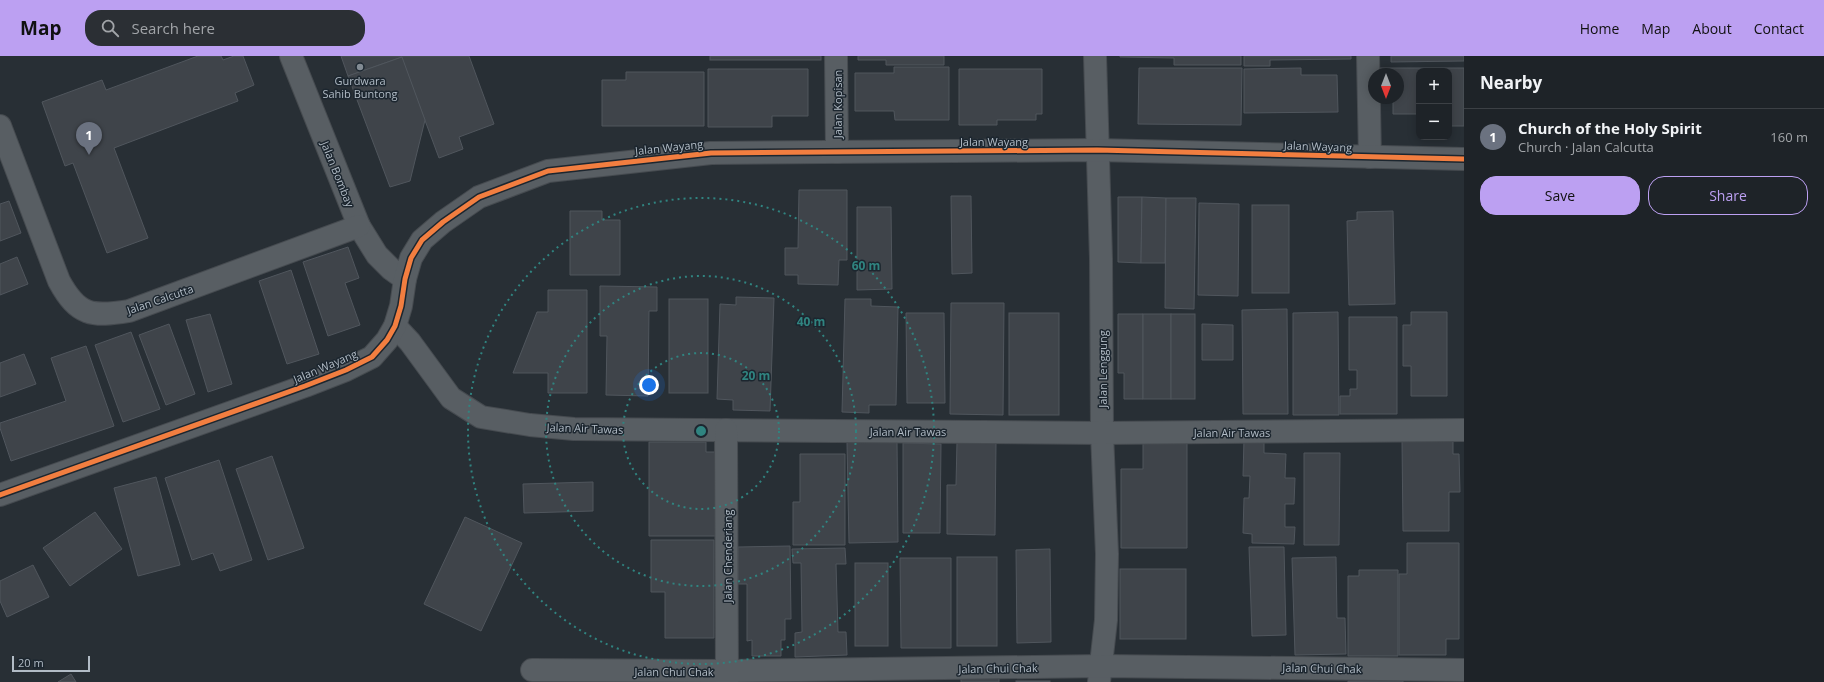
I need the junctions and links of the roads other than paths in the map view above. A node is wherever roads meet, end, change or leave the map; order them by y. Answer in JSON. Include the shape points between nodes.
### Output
{"nodes":[{"id":1,"x":290,"y":56,"type":"edge"},
{"id":2,"x":836,"y":56,"type":"edge"},
{"id":3,"x":1095,"y":56,"type":"edge"},
{"id":4,"x":1368,"y":56,"type":"edge"},
{"id":5,"x":0,"y":126,"type":"edge"},
{"id":6,"x":1097,"y":150,"type":"junction"},
{"id":7,"x":837,"y":152,"type":"junction"},
{"id":8,"x":1370,"y":157,"type":"junction"},
{"id":9,"x":1464,"y":159,"type":"edge"},
{"id":10,"x":359,"y":226,"type":"junction"},
{"id":11,"x":405,"y":279,"type":"junction"},
{"id":12,"x":395,"y":326,"type":"junction"},
{"id":13,"x":726,"y":430,"type":"junction"},
{"id":14,"x":1464,"y":430,"type":"edge"},
{"id":15,"x":1102,"y":432,"type":"junction"},
{"id":16,"x":0,"y":495,"type":"edge"},
{"id":17,"x":532,"y":670,"type":"dead end"},
{"id":18,"x":1464,"y":670,"type":"edge"},
{"id":19,"x":1100,"y":674,"type":"edge"},
{"id":20,"x":727,"y":677,"type":"edge"}],
"edges":[{"from":1,"to":10,"type":"street","name":"Jalan Bombay"},
{"from":2,"to":7,"type":"street","name":"Jalan Kopisan"},
{"from":3,"to":6,"type":"street","name":"Jalan Lenggung"},
{"from":4,"to":8,"type":"street"},
{"from":5,"to":10,"type":"street","name":"Jalan Calcutta","via":[[59,281],[69,299],[85,311],[104,315],[129,312]]},
{"from":6,"to":7,"type":"street","name":"Jalan Wayang"},
{"from":6,"to":8,"type":"street","name":"Jalan Wayang"},
{"from":6,"to":15,"type":"street","name":"Jalan Lenggung","via":[[1101,259]]},
{"from":7,"to":11,"type":"street","name":"Jalan Wayang","via":[[711,153],[548,171],[479,197],[443,222],[422,240],[411,258]]},
{"from":8,"to":9,"type":"street","name":"Jalan Wayang"},
{"from":10,"to":11,"type":"street","name":"Jalan Bombay","via":[[377,255]]},
{"from":11,"to":12,"type":"street","name":"Jalan Wayang"},
{"from":12,"to":13,"type":"street","name":"Jalan Air Tawas","via":[[410,342],[451,398],[480,417],[574,429]]},
{"from":12,"to":16,"type":"street","name":"Jalan Wayang","via":[[387,340],[372,356],[346,370]]},
{"from":13,"to":15,"type":"street","name":"Jalan Air Tawas"},
{"from":13,"to":20,"type":"street","name":"Jalan Chenderiang"},
{"from":14,"to":15,"type":"street","name":"Jalan Air Tawas"},
{"from":15,"to":19,"type":"street","name":"Jalan Lenggung","via":[[1107,554],[1106,620]]},
{"from":17,"to":20,"type":"street","name":"Jalan Chui Chak"},
{"from":18,"to":19,"type":"street","name":"Jalan Chui Chak"},
{"from":19,"to":20,"type":"street","name":"Jalan Chui Chak"}]}
